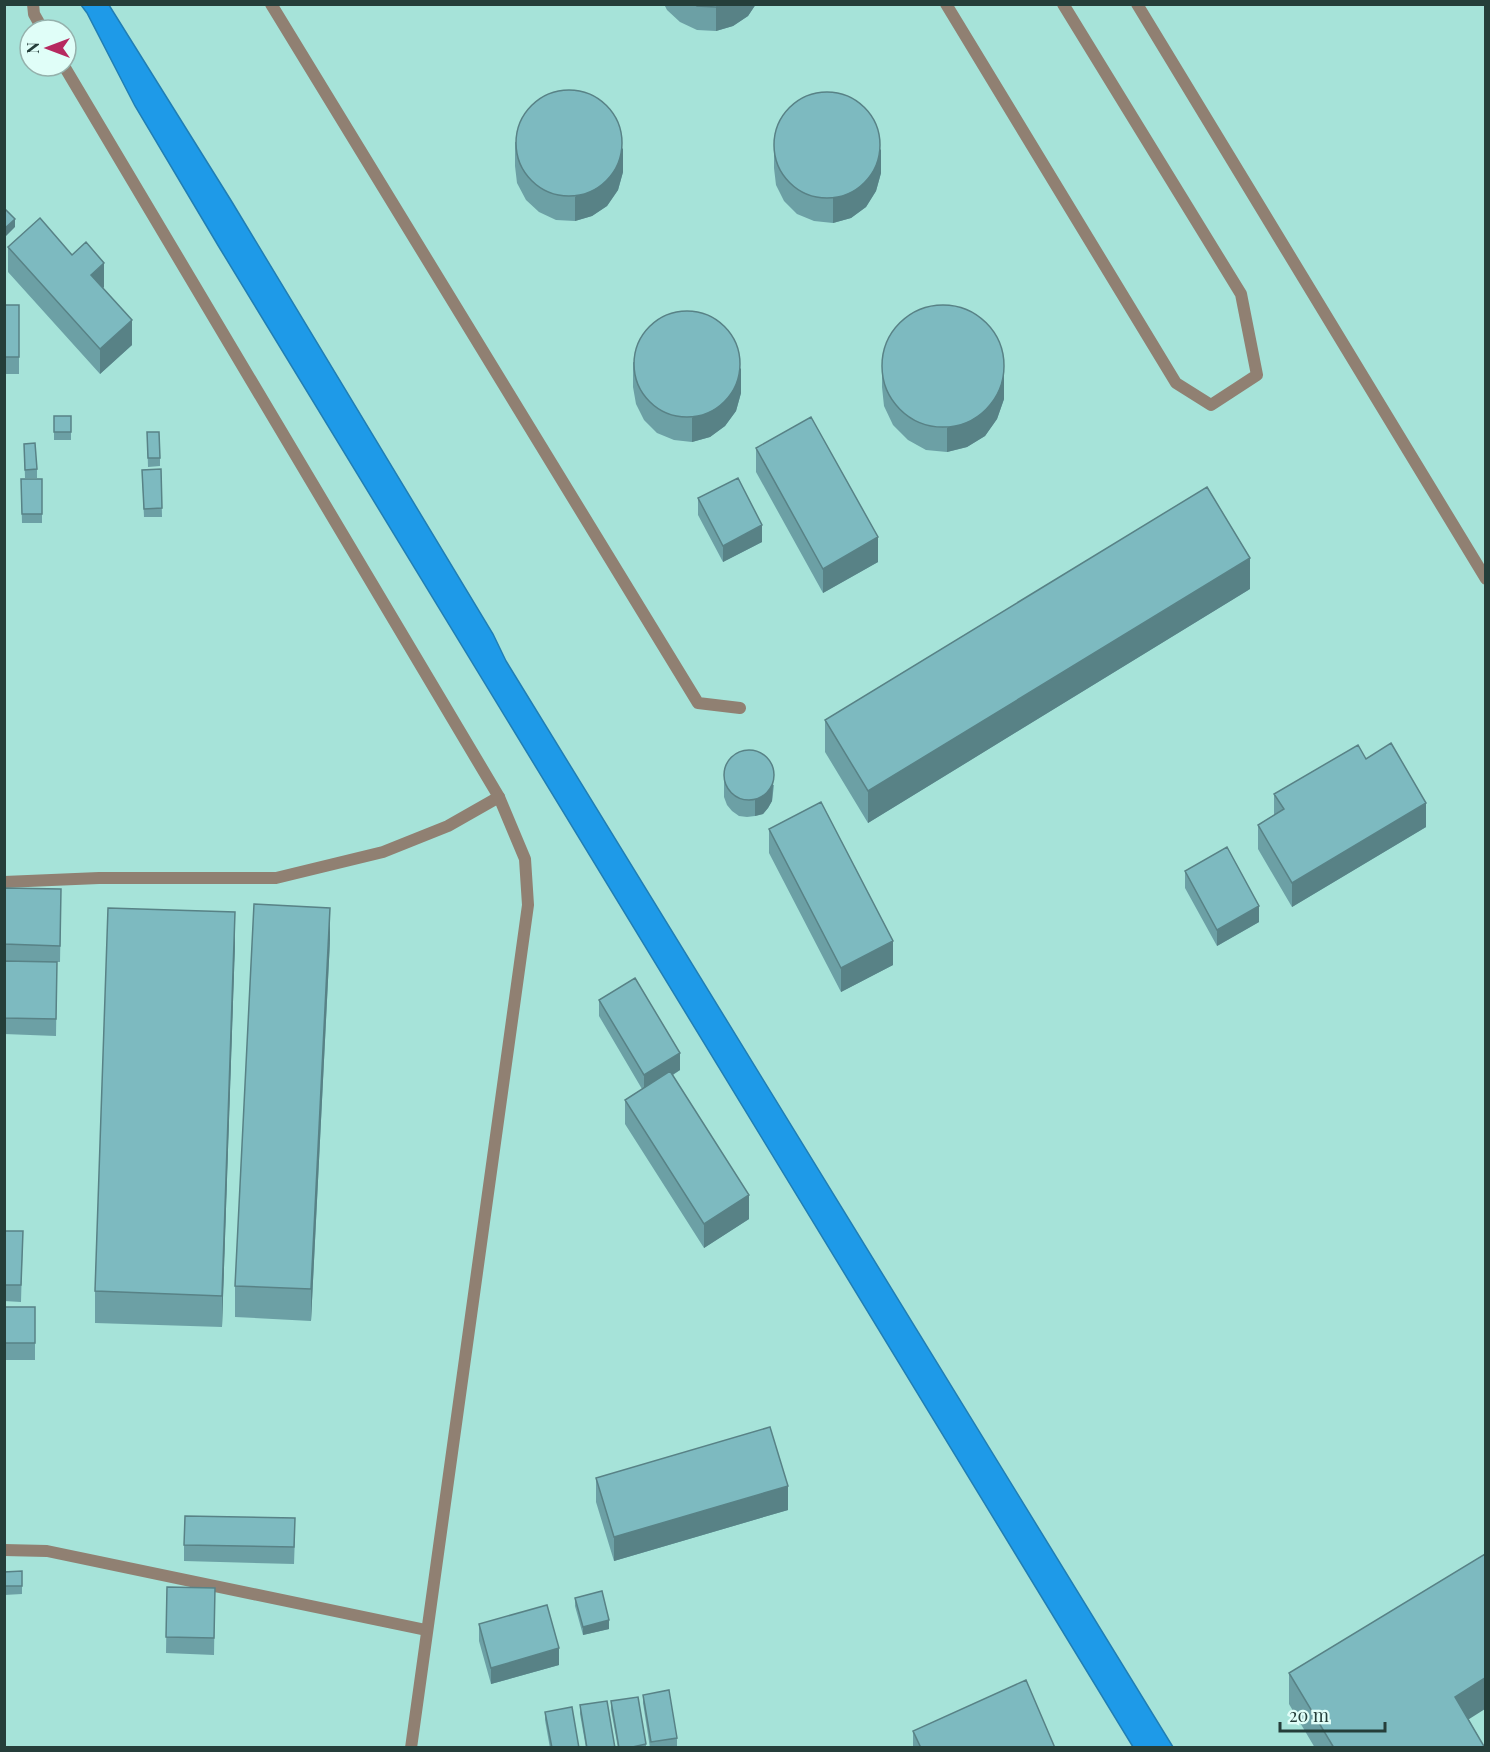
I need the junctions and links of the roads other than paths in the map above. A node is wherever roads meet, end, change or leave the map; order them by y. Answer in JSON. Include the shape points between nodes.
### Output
{"nodes":[{"id":1,"x":271,"y":4,"type":"edge"},
{"id":2,"x":946,"y":4,"type":"edge"},
{"id":3,"x":1063,"y":4,"type":"edge"},
{"id":4,"x":1137,"y":4,"type":"edge"},
{"id":5,"x":71,"y":78,"type":"edge"},
{"id":6,"x":1485,"y":579,"type":"edge"},
{"id":7,"x":740,"y":708,"type":"dead end"},
{"id":8,"x":499,"y":797,"type":"junction"},
{"id":9,"x":4,"y":882,"type":"edge"},
{"id":10,"x":4,"y":1550,"type":"edge"},
{"id":11,"x":426,"y":1630,"type":"junction"},
{"id":12,"x":411,"y":1748,"type":"edge"}],
"edges":[{"from":1,"to":7,"type":"street","via":[[698,703]]},
{"from":2,"to":3,"type":"street","via":[[1176,383],[1211,405],[1257,375],[1241,294]]},
{"from":4,"to":6,"type":"street"},
{"from":5,"to":8,"type":"street"},
{"from":8,"to":9,"type":"street","via":[[448,826],[383,852],[276,879]]},
{"from":8,"to":11,"type":"street","via":[[525,859],[528,905]]},
{"from":10,"to":11,"type":"street","via":[[47,1551]]},
{"from":11,"to":12,"type":"street"}]}
